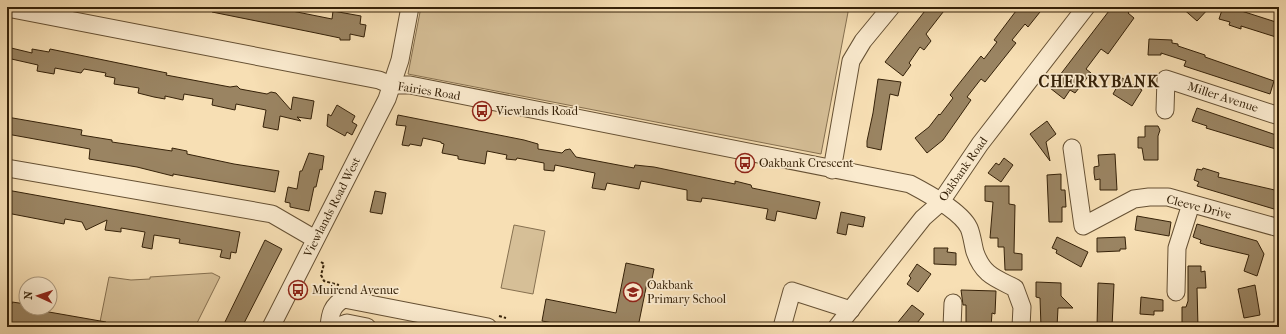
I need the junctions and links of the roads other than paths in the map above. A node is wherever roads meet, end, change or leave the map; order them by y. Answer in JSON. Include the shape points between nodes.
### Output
{"nodes":[{"id":1,"x":410,"y":7,"type":"edge"},
{"id":2,"x":891,"y":7,"type":"edge"},
{"id":3,"x":1086,"y":7,"type":"edge"},
{"id":4,"x":7,"y":8,"type":"edge"},
{"id":5,"x":392,"y":85,"type":"junction"},
{"id":6,"x":1165,"y":110,"type":"dead end"},
{"id":7,"x":1279,"y":116,"type":"edge"},
{"id":8,"x":1072,"y":148,"type":"dead end"},
{"id":9,"x":7,"y":168,"type":"edge"},
{"id":10,"x":832,"y":170,"type":"junction"},
{"id":11,"x":940,"y":203,"type":"junction"},
{"id":12,"x":1191,"y":204,"type":"junction"},
{"id":13,"x":1279,"y":228,"type":"edge"},
{"id":14,"x":315,"y":239,"type":"junction"},
{"id":15,"x":1176,"y":292,"type":"dead end"},
{"id":16,"x":953,"y":303,"type":"dead end"},
{"id":17,"x":850,"y":310,"type":"junction"},
{"id":18,"x":476,"y":326,"type":"edge"},
{"id":19,"x":271,"y":327,"type":"edge"},
{"id":20,"x":328,"y":327,"type":"edge"},
{"id":21,"x":336,"y":327,"type":"edge"},
{"id":22,"x":367,"y":327,"type":"edge"},
{"id":23,"x":782,"y":327,"type":"edge"},
{"id":24,"x":837,"y":327,"type":"edge"},
{"id":25,"x":952,"y":327,"type":"edge"},
{"id":26,"x":1021,"y":327,"type":"edge"}],
"edges":[{"from":1,"to":5,"type":"street","via":[[400,60]]},
{"from":2,"to":10,"type":"street","via":[[851,61]]},
{"from":3,"to":11,"type":"street","name":"Oakbank Road","via":[[980,144]]},
{"from":4,"to":5,"type":"street","name":"Fairies Road","via":[[379,80]]},
{"from":5,"to":10,"type":"street","name":"Fairies Road","via":[[410,85]]},
{"from":5,"to":14,"type":"street","name":"Viewlands Road West","via":[[371,133]]},
{"from":6,"to":7,"type":"street","name":"Miller Avenue","via":[[1166,79]]},
{"from":8,"to":12,"type":"street","name":"Cleeve Drive","via":[[1083,226],[1134,199],[1168,197]]},
{"from":9,"to":14,"type":"street","via":[[272,214]]},
{"from":10,"to":11,"type":"street","name":"Fairies Road","via":[[910,184],[933,195]]},
{"from":11,"to":17,"type":"street","name":"Oakbank Road","via":[[923,218]]},
{"from":11,"to":26,"type":"street","name":"Fairies Road","via":[[958,213],[969,228],[976,254],[987,274],[1015,288],[1022,307]]},
{"from":12,"to":13,"type":"street","name":"Cleeve Drive"},
{"from":12,"to":15,"type":"street","via":[[1177,248]]},
{"from":14,"to":19,"type":"street","name":"Viewlands Road West"},
{"from":16,"to":25,"type":"street"},
{"from":17,"to":23,"type":"street","via":[[792,291]]},
{"from":17,"to":24,"type":"street","name":"Oakbank Road"},
{"from":18,"to":20,"type":"street","via":[[344,299],[333,308]]},
{"from":21,"to":22,"type":"street","via":[[347,323]]}]}
